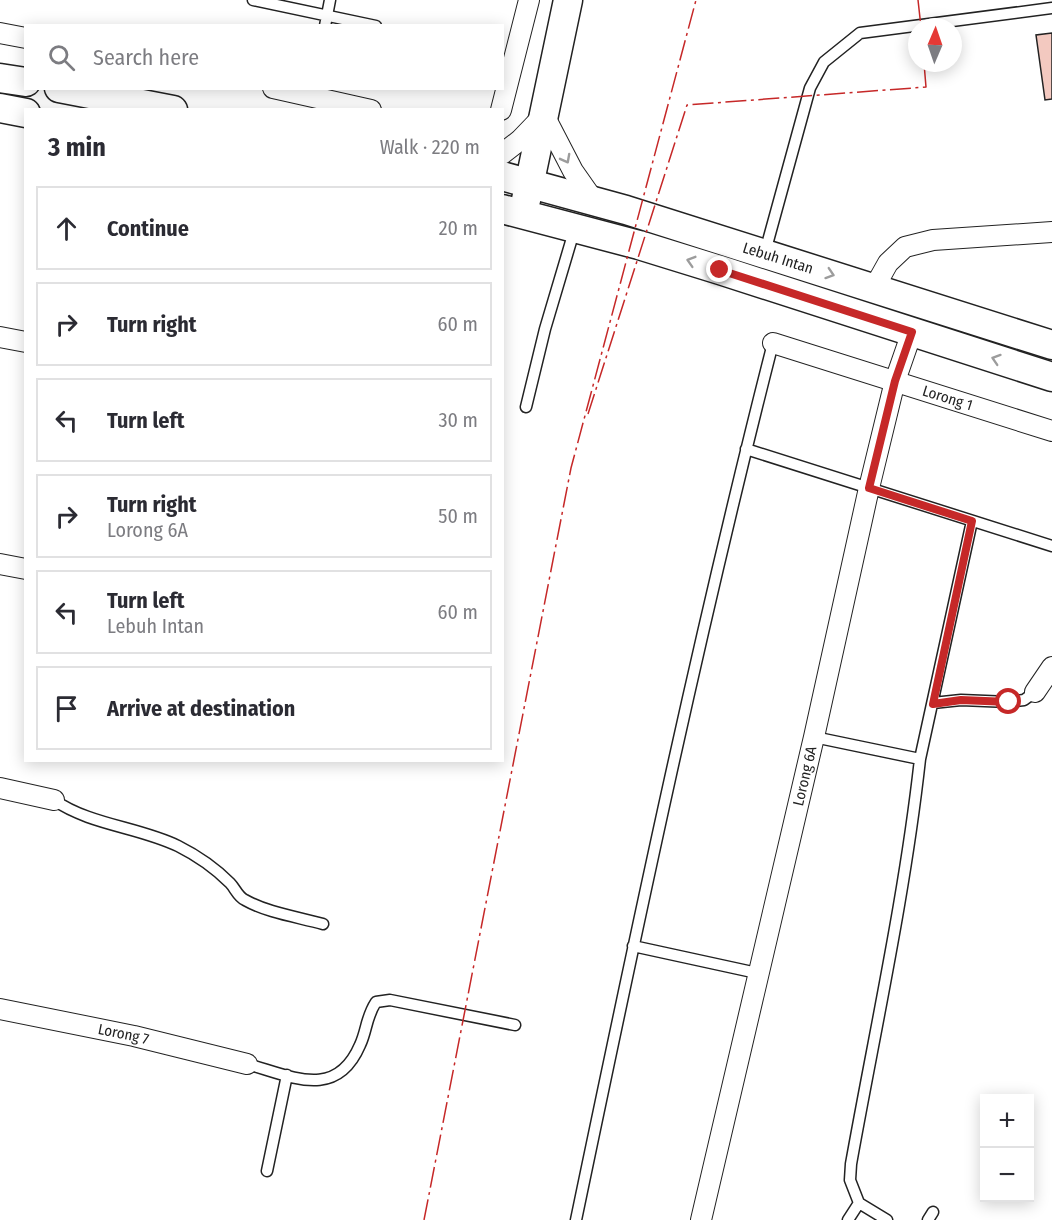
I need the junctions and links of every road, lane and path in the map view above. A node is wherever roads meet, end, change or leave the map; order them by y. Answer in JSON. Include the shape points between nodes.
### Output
{"nodes":[{"id":1,"x":253,"y":0,"type":"edge"},
{"id":2,"x":330,"y":0,"type":"edge"},
{"id":3,"x":529,"y":0,"type":"edge"},
{"id":4,"x":568,"y":0,"type":"edge"},
{"id":5,"x":1052,"y":8,"type":"edge"},
{"id":6,"x":326,"y":20,"type":"edge"},
{"id":7,"x":359,"y":24,"type":"edge"},
{"id":8,"x":0,"y":33,"type":"edge"},
{"id":9,"x":24,"y":38,"type":"edge"},
{"id":10,"x":509,"y":53,"type":"edge"},
{"id":11,"x":0,"y":78,"type":"edge"},
{"id":12,"x":24,"y":82,"type":"edge"},
{"id":13,"x":504,"y":89,"type":"edge"},
{"id":14,"x":69,"y":90,"type":"edge"},
{"id":15,"x":280,"y":90,"type":"edge"},
{"id":16,"x":504,"y":90,"type":"edge"},
{"id":17,"x":309,"y":98,"type":"edge"},
{"id":18,"x":0,"y":108,"type":"edge"},
{"id":19,"x":163,"y":108,"type":"edge"},
{"id":20,"x":361,"y":108,"type":"edge"},
{"id":21,"x":501,"y":108,"type":"edge"},
{"id":22,"x":24,"y":113,"type":"edge"},
{"id":23,"x":544,"y":115,"type":"junction"},
{"id":24,"x":504,"y":152,"type":"edge"},
{"id":25,"x":516,"y":179,"type":"edge"},
{"id":26,"x":594,"y":201,"type":"junction"},
{"id":27,"x":513,"y":211,"type":"edge"},
{"id":28,"x":575,"y":228,"type":"junction"},
{"id":29,"x":1052,"y":232,"type":"edge"},
{"id":30,"x":765,"y":253,"type":"junction"},
{"id":31,"x":874,"y":288,"type":"junction"},
{"id":32,"x":912,"y":332,"type":"junction"},
{"id":33,"x":0,"y":337,"type":"edge"},
{"id":34,"x":24,"y":342,"type":"edge"},
{"id":35,"x":773,"y":343,"type":"joint"},
{"id":36,"x":1052,"y":345,"type":"edge"},
{"id":37,"x":1052,"y":377,"type":"edge"},
{"id":38,"x":895,"y":381,"type":"junction"},
{"id":39,"x":526,"y":407,"type":"dead end"},
{"id":40,"x":1052,"y":431,"type":"edge"},
{"id":41,"x":746,"y":449,"type":"junction"},
{"id":42,"x":869,"y":488,"type":"junction"},
{"id":43,"x":972,"y":521,"type":"junction"},
{"id":44,"x":1052,"y":546,"type":"edge"},
{"id":45,"x":0,"y":564,"type":"edge"},
{"id":46,"x":24,"y":569,"type":"edge"},
{"id":47,"x":1052,"y":667,"type":"edge"},
{"id":48,"x":1035,"y":692,"type":"joint"},
{"id":49,"x":933,"y":704,"type":"junction"},
{"id":50,"x":814,"y":738,"type":"junction"},
{"id":51,"x":920,"y":759,"type":"junction"},
{"id":52,"x":0,"y":788,"type":"edge"},
{"id":53,"x":54,"y":800,"type":"joint"},
{"id":54,"x":323,"y":924,"type":"dead end"},
{"id":55,"x":633,"y":946,"type":"junction"},
{"id":56,"x":757,"y":973,"type":"junction"},
{"id":57,"x":0,"y":1009,"type":"edge"},
{"id":58,"x":514,"y":1025,"type":"dead end"},
{"id":59,"x":247,"y":1064,"type":"joint"},
{"id":60,"x":287,"y":1075,"type":"junction"},
{"id":61,"x":267,"y":1171,"type":"dead end"},
{"id":62,"x":859,"y":1203,"type":"junction"},
{"id":63,"x":576,"y":1220,"type":"edge"},
{"id":64,"x":701,"y":1220,"type":"edge"},
{"id":65,"x":848,"y":1220,"type":"edge"},
{"id":66,"x":886,"y":1220,"type":"edge"}],
"edges":[{"from":1,"to":6,"type":"lane"},
{"from":2,"to":6,"type":"lane"},
{"from":3,"to":10,"type":"street"},
{"from":4,"to":23,"type":"main road"},
{"from":5,"to":30,"type":"lane","via":[[860,33],[824,62],[810,88]]},
{"from":6,"to":7,"type":"lane"},
{"from":8,"to":9,"type":"street"},
{"from":10,"to":13,"type":"street"},
{"from":11,"to":12,"type":"main road"},
{"from":14,"to":19,"type":"main road"},
{"from":15,"to":17,"type":"street"},
{"from":16,"to":21,"type":"street"},
{"from":17,"to":20,"type":"street"},
{"from":18,"to":22,"type":"main road"},
{"from":23,"to":24,"type":"street"},
{"from":23,"to":25,"type":"main road"},
{"from":23,"to":26,"type":"street","one_way":true,"via":[[573,171]]},
{"from":25,"to":26,"type":"main road","name":"Lebuh Intan"},
{"from":25,"to":27,"type":"main road"},
{"from":26,"to":30,"type":"main road","name":"Lebuh Intan"},
{"from":27,"to":28,"type":"main road","name":"Lebuh Intan"},
{"from":32,"to":28,"type":"main road","name":"Lebuh Intan","one_way":true},
{"from":28,"to":39,"type":"lane"},
{"from":29,"to":31,"type":"street","via":[[933,240],[905,247],[888,263]]},
{"from":30,"to":31,"type":"main road","name":"Lebuh Intan","one_way":true},
{"from":31,"to":36,"type":"main road","name":"Lebuh Intan"},
{"from":37,"to":32,"type":"main road","name":"Lebuh Intan","one_way":true},
{"from":32,"to":38,"type":"street","name":"Lorong 6A"},
{"from":33,"to":34,"type":"street"},
{"from":35,"to":38,"type":"street","name":"Lorong 1"},
{"from":35,"to":41,"type":"lane"},
{"from":38,"to":40,"type":"street","name":"Lorong 1"},
{"from":38,"to":42,"type":"street","name":"Lorong 6A"},
{"from":41,"to":42,"type":"lane"},
{"from":41,"to":55,"type":"lane"},
{"from":42,"to":43,"type":"lane"},
{"from":42,"to":50,"type":"street","name":"Lorong 6A"},
{"from":43,"to":44,"type":"lane"},
{"from":43,"to":49,"type":"lane"},
{"from":45,"to":46,"type":"street"},
{"from":47,"to":48,"type":"street"},
{"from":48,"to":49,"type":"lane","via":[[1024,700],[1009,702],[961,700]]},
{"from":49,"to":51,"type":"lane"},
{"from":50,"to":51,"type":"lane"},
{"from":50,"to":56,"type":"street","name":"Lorong 6A"},
{"from":51,"to":62,"type":"lane","via":[[918,791],[851,1164],[850,1180]]},
{"from":52,"to":53,"type":"street"},
{"from":53,"to":54,"type":"lane","via":[[70,811],[176,845],[206,861],[242,899]]},
{"from":55,"to":56,"type":"lane"},
{"from":55,"to":63,"type":"lane"},
{"from":56,"to":64,"type":"street","name":"Lorong 6A"},
{"from":57,"to":59,"type":"street","name":"Lorong 7"},
{"from":58,"to":60,"type":"lane","via":[[390,1000],[376,1002],[368,1013],[362,1043],[342,1071],[328,1080],[313,1082]]},
{"from":59,"to":60,"type":"lane"},
{"from":60,"to":61,"type":"lane"},
{"from":62,"to":65,"type":"lane"},
{"from":62,"to":66,"type":"lane"}]}
